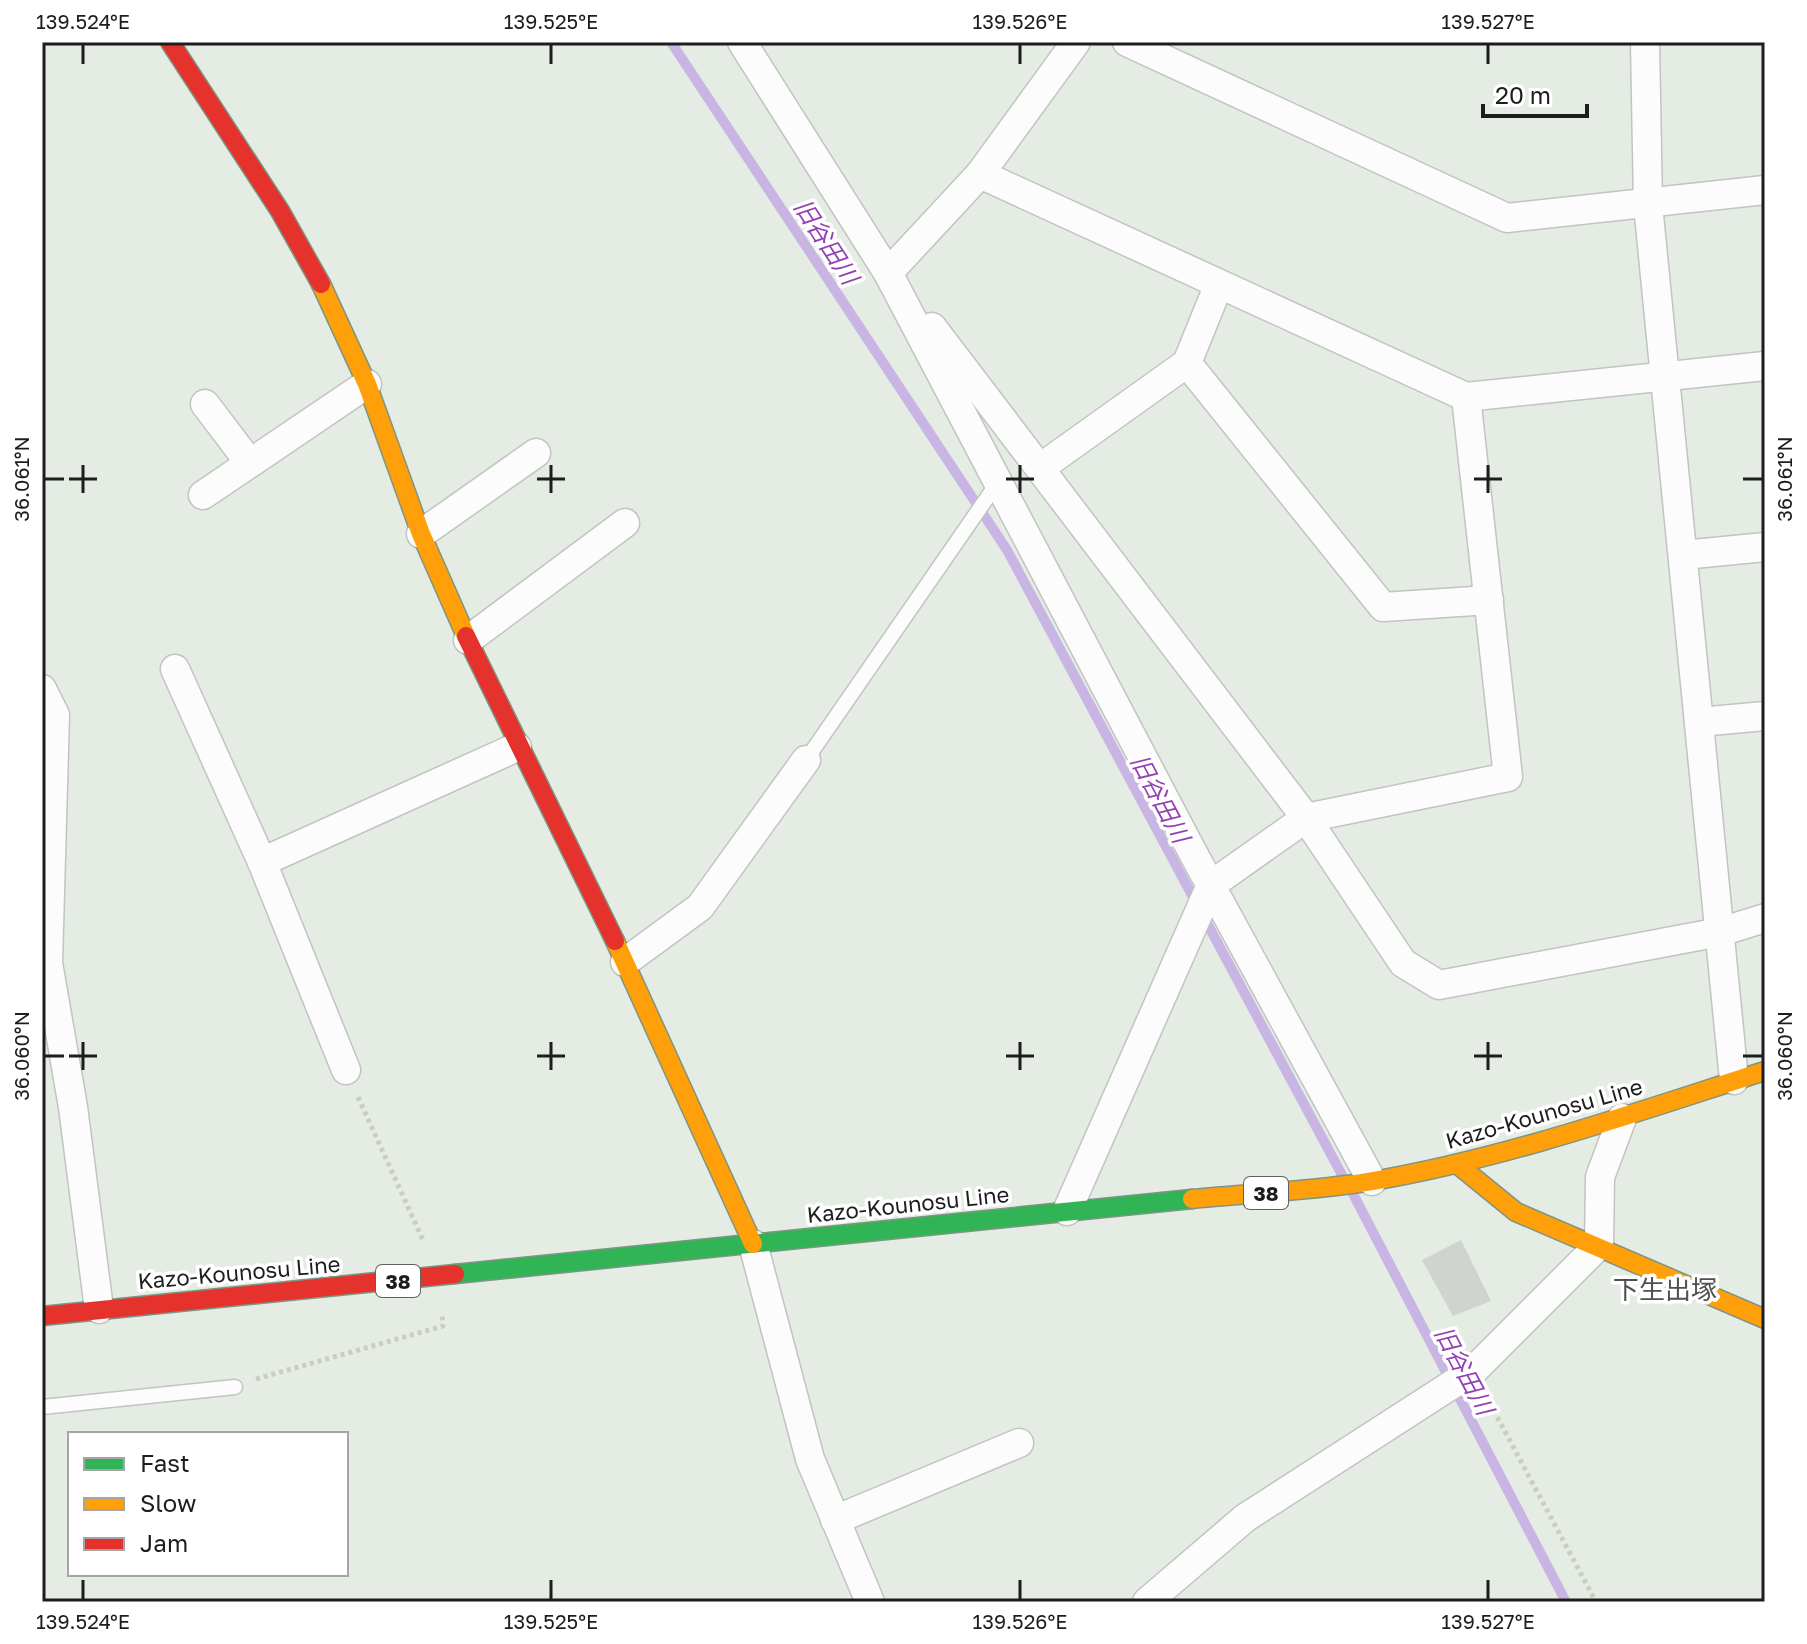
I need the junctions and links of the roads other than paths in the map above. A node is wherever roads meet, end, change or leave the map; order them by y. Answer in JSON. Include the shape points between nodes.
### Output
{"nodes":[{"id":1,"x":170,"y":42,"type":"edge"},
{"id":2,"x":742,"y":42,"type":"edge"},
{"id":3,"x":1076,"y":42,"type":"edge"},
{"id":4,"x":1127,"y":42,"type":"edge"},
{"id":5,"x":1645,"y":42,"type":"edge"},
{"id":6,"x":980,"y":174,"type":"junction"},
{"id":7,"x":1765,"y":190,"type":"edge"},
{"id":8,"x":1648,"y":205,"type":"junction"},
{"id":9,"x":888,"y":273,"type":"junction"},
{"id":10,"x":1219,"y":284,"type":"junction"},
{"id":11,"x":1187,"y":363,"type":"junction"},
{"id":12,"x":1765,"y":366,"type":"edge"},
{"id":13,"x":1663,"y":378,"type":"junction"},
{"id":14,"x":367,"y":384,"type":"junction"},
{"id":15,"x":1466,"y":397,"type":"junction"},
{"id":16,"x":205,"y":404,"type":"dead end"},
{"id":17,"x":536,"y":453,"type":"dead end"},
{"id":18,"x":249,"y":462,"type":"junction"},
{"id":19,"x":1040,"y":468,"type":"junction"},
{"id":20,"x":998,"y":482,"type":"junction"},
{"id":21,"x":203,"y":495,"type":"dead end"},
{"id":22,"x":625,"y":523,"type":"dead end"},
{"id":23,"x":421,"y":534,"type":"junction"},
{"id":24,"x":1765,"y":547,"type":"edge"},
{"id":25,"x":1683,"y":555,"type":"junction"},
{"id":26,"x":1489,"y":600,"type":"junction"},
{"id":27,"x":468,"y":640,"type":"junction"},
{"id":28,"x":175,"y":669,"type":"dead end"},
{"id":29,"x":42,"y":689,"type":"edge"},
{"id":30,"x":1765,"y":716,"type":"edge"},
{"id":31,"x":1699,"y":722,"type":"junction"},
{"id":32,"x":517,"y":747,"type":"junction"},
{"id":33,"x":806,"y":760,"type":"joint"},
{"id":34,"x":1306,"y":818,"type":"junction"},
{"id":35,"x":262,"y":862,"type":"junction"},
{"id":36,"x":1211,"y":885,"type":"junction"},
{"id":37,"x":1765,"y":918,"type":"edge"},
{"id":38,"x":1720,"y":932,"type":"junction"},
{"id":39,"x":625,"y":962,"type":"junction"},
{"id":40,"x":346,"y":1070,"type":"road end"},
{"id":41,"x":1765,"y":1071,"type":"edge"},
{"id":42,"x":1734,"y":1080,"type":"junction"},
{"id":43,"x":1622,"y":1118,"type":"junction"},
{"id":44,"x":1457,"y":1164,"type":"junction"},
{"id":45,"x":1372,"y":1181,"type":"junction"},
{"id":46,"x":1067,"y":1211,"type":"junction"},
{"id":47,"x":753,"y":1244,"type":"junction"},
{"id":48,"x":1599,"y":1245,"type":"junction"},
{"id":49,"x":99,"y":1309,"type":"junction"},
{"id":50,"x":42,"y":1316,"type":"edge"},
{"id":51,"x":1765,"y":1319,"type":"edge"},
{"id":52,"x":230,"y":1387,"type":"road end"},
{"id":53,"x":42,"y":1407,"type":"edge"},
{"id":54,"x":1019,"y":1443,"type":"dead end"},
{"id":55,"x":835,"y":1520,"type":"junction"},
{"id":56,"x":870,"y":1602,"type":"edge"},
{"id":57,"x":1147,"y":1602,"type":"edge"}],
"edges":[{"from":1,"to":14,"type":"main road","via":[[280,211],[333,305]]},
{"from":2,"to":9,"type":"street"},
{"from":3,"to":6,"type":"street"},
{"from":4,"to":8,"type":"street","via":[[1507,218]]},
{"from":5,"to":8,"type":"street"},
{"from":6,"to":9,"type":"street"},
{"from":6,"to":10,"type":"street"},
{"from":7,"to":8,"type":"street"},
{"from":8,"to":13,"type":"street"},
{"from":9,"to":19,"type":"street"},
{"from":9,"to":20,"type":"street"},
{"from":10,"to":11,"type":"street"},
{"from":10,"to":15,"type":"street"},
{"from":11,"to":19,"type":"street"},
{"from":11,"to":26,"type":"street","via":[[1383,607]]},
{"from":12,"to":13,"type":"street"},
{"from":13,"to":15,"type":"street"},
{"from":13,"to":25,"type":"street"},
{"from":14,"to":18,"type":"street"},
{"from":14,"to":23,"type":"main road"},
{"from":15,"to":26,"type":"street"},
{"from":16,"to":18,"type":"street"},
{"from":17,"to":23,"type":"street"},
{"from":18,"to":21,"type":"street"},
{"from":19,"to":34,"type":"street"},
{"from":20,"to":33,"type":"lane"},
{"from":20,"to":36,"type":"street"},
{"from":22,"to":27,"type":"street"},
{"from":23,"to":27,"type":"main road"},
{"from":24,"to":25,"type":"street"},
{"from":25,"to":31,"type":"street"},
{"from":26,"to":34,"type":"street","via":[[1508,777]]},
{"from":27,"to":32,"type":"main road"},
{"from":28,"to":35,"type":"street"},
{"from":29,"to":49,"type":"street","via":[[55,715],[48,963]]},
{"from":30,"to":31,"type":"street"},
{"from":31,"to":38,"type":"street"},
{"from":32,"to":35,"type":"street"},
{"from":32,"to":39,"type":"main road"},
{"from":33,"to":39,"type":"street","via":[[700,907]]},
{"from":34,"to":36,"type":"street"},
{"from":34,"to":38,"type":"street","via":[[1403,963],[1439,985]]},
{"from":35,"to":40,"type":"street"},
{"from":36,"to":45,"type":"street"},
{"from":36,"to":46,"type":"street"},
{"from":37,"to":38,"type":"street"},
{"from":38,"to":42,"type":"street"},
{"from":39,"to":47,"type":"main road"},
{"from":41,"to":42,"type":"main road","name":"Kazo-Kounosu Line","number":"38"},
{"from":42,"to":43,"type":"main road","name":"Kazo-Kounosu Line","number":"38"},
{"from":43,"to":44,"type":"main road","name":"Kazo-Kounosu Line","number":"38"},
{"from":43,"to":48,"type":"street","via":[[1600,1177]]},
{"from":44,"to":45,"type":"main road","name":"Kazo-Kounosu Line","number":"38"},
{"from":44,"to":48,"type":"main road","via":[[1516,1212]]},
{"from":45,"to":46,"type":"main road","name":"Kazo-Kounosu Line","number":"38"},
{"from":46,"to":47,"type":"main road","name":"Kazo-Kounosu Line","number":"38"},
{"from":47,"to":49,"type":"main road","name":"Kazo-Kounosu Line","number":"38"},
{"from":47,"to":55,"type":"street","via":[[810,1459]]},
{"from":48,"to":51,"type":"main road"},
{"from":48,"to":57,"type":"street","via":[[1473,1371],[1245,1518]]},
{"from":49,"to":50,"type":"main road","name":"Kazo-Kounosu Line","number":"38"},
{"from":52,"to":53,"type":"lane"},
{"from":54,"to":55,"type":"street"},
{"from":55,"to":56,"type":"street"}]}
